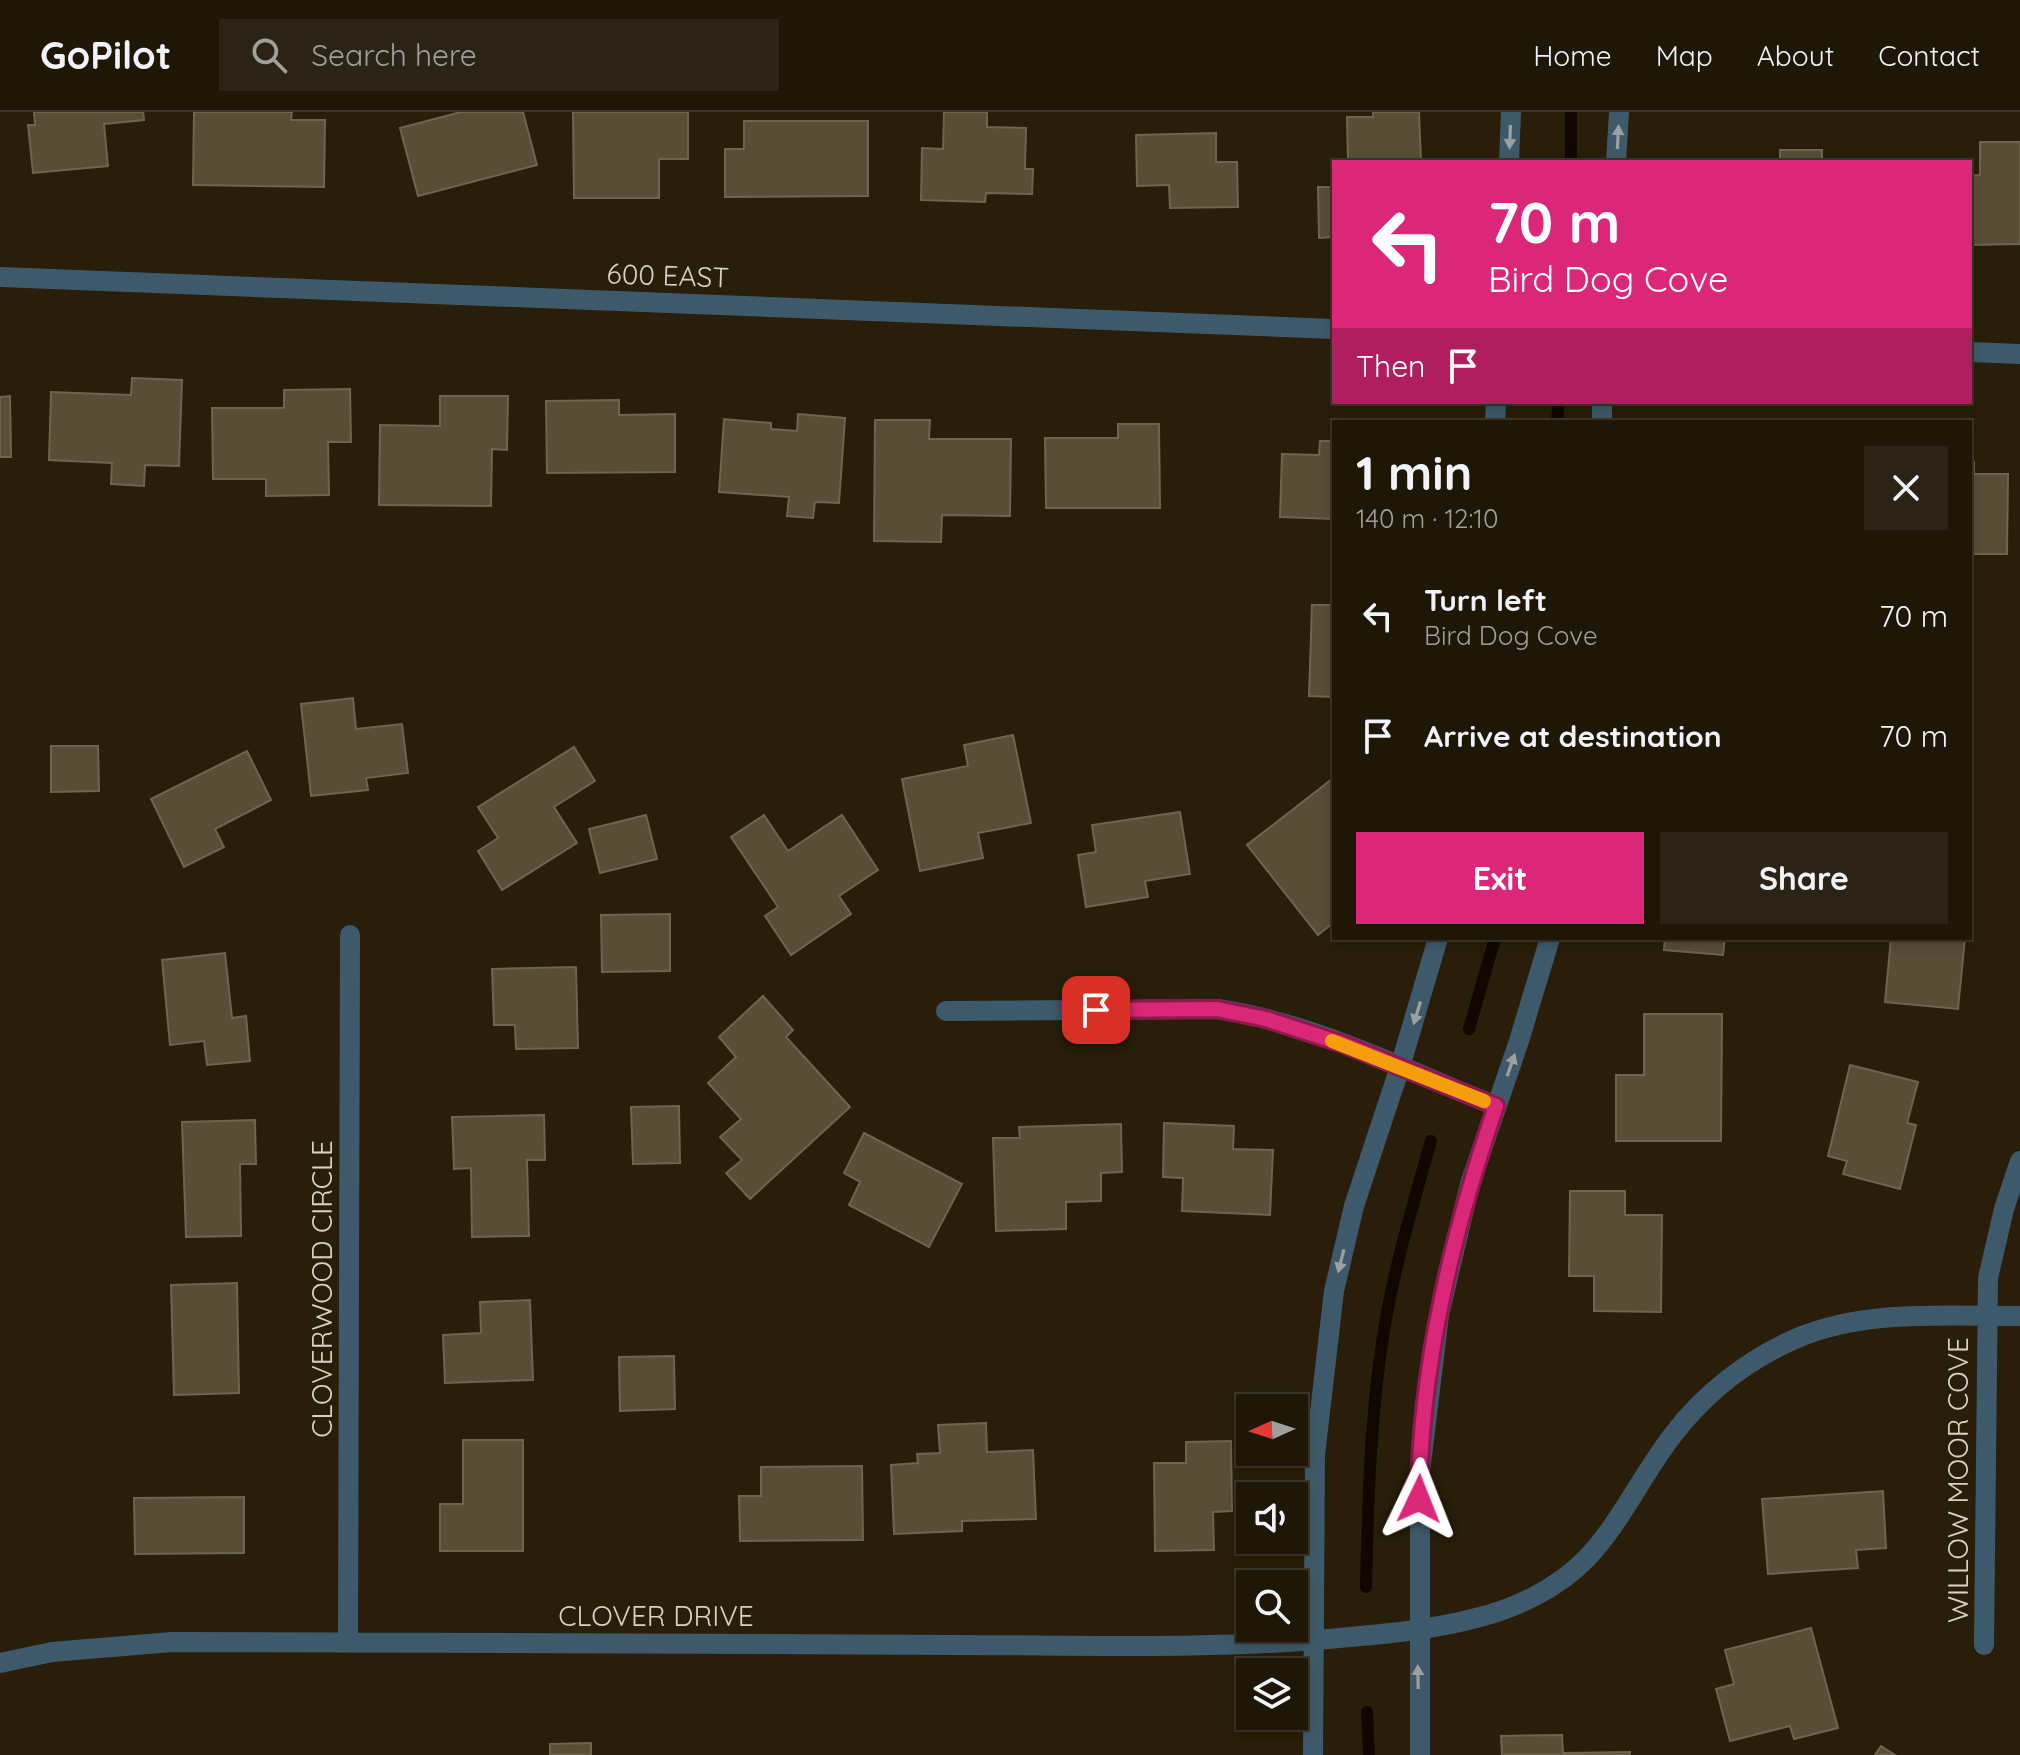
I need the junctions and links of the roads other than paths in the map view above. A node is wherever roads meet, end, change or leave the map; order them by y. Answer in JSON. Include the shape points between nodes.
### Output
{"nodes":[{"id":1,"x":1511,"y":112,"type":"edge"},
{"id":2,"x":1619,"y":112,"type":"edge"},
{"id":3,"x":1509,"y":160,"type":"edge"},
{"id":4,"x":1616,"y":160,"type":"edge"},
{"id":5,"x":0,"y":277,"type":"edge"},
{"id":6,"x":1332,"y":329,"type":"edge"},
{"id":7,"x":1972,"y":352,"type":"edge"},
{"id":8,"x":2020,"y":354,"type":"edge"},
{"id":9,"x":350,"y":935,"type":"dead end"},
{"id":10,"x":1437,"y":940,"type":"edge"},
{"id":11,"x":1549,"y":940,"type":"edge"},
{"id":12,"x":946,"y":1011,"type":"dead end"},
{"id":13,"x":1400,"y":1067,"type":"junction"},
{"id":14,"x":1496,"y":1106,"type":"junction"},
{"id":15,"x":2020,"y":1161,"type":"edge"},
{"id":16,"x":1986,"y":1316,"type":"junction"},
{"id":17,"x":2020,"y":1316,"type":"edge"},
{"id":18,"x":1418,"y":1631,"type":"junction"},
{"id":19,"x":1312,"y":1640,"type":"junction"},
{"id":20,"x":348,"y":1642,"type":"junction"},
{"id":21,"x":1984,"y":1645,"type":"dead end"},
{"id":22,"x":0,"y":1663,"type":"edge"},
{"id":23,"x":1313,"y":1755,"type":"edge"},
{"id":24,"x":1420,"y":1755,"type":"edge"}],
"edges":[{"from":1,"to":3,"type":"street","one_way":true},
{"from":4,"to":2,"type":"street","one_way":true},
{"from":5,"to":6,"type":"street","name":"600 EAST"},
{"from":7,"to":8,"type":"street"},
{"from":9,"to":20,"type":"street","name":"CLOVERWOOD CIRCLE"},
{"from":10,"to":13,"type":"street","one_way":true},
{"from":14,"to":11,"type":"street","one_way":true},
{"from":12,"to":13,"type":"street","via":[[1217,1009],[1266,1019]]},
{"from":13,"to":14,"type":"street"},
{"from":13,"to":19,"type":"street","one_way":true,"via":[[1354,1206],[1334,1291],[1315,1455]]},
{"from":14,"to":18,"type":"street","via":[[1470,1184],[1439,1315],[1420,1472]]},
{"from":15,"to":16,"type":"street","name":"WILLOW MOOR COVE","via":[[1994,1246]]},
{"from":16,"to":17,"type":"street","name":"CLOVER DRIVE"},
{"from":16,"to":18,"type":"street","name":"CLOVER DRIVE","via":[[1847,1324],[1799,1337],[1754,1360],[1674,1433],[1587,1558],[1555,1585],[1480,1618]]},
{"from":16,"to":21,"type":"street","name":"WILLOW MOOR COVE"},
{"from":18,"to":19,"type":"street","name":"CLOVER DRIVE"},
{"from":24,"to":18,"type":"street","one_way":true},
{"from":19,"to":20,"type":"street","name":"CLOVER DRIVE","via":[[1226,1646]]},
{"from":19,"to":23,"type":"street"},
{"from":20,"to":22,"type":"street","name":"CLOVER DRIVE","via":[[104,1646]]}]}
